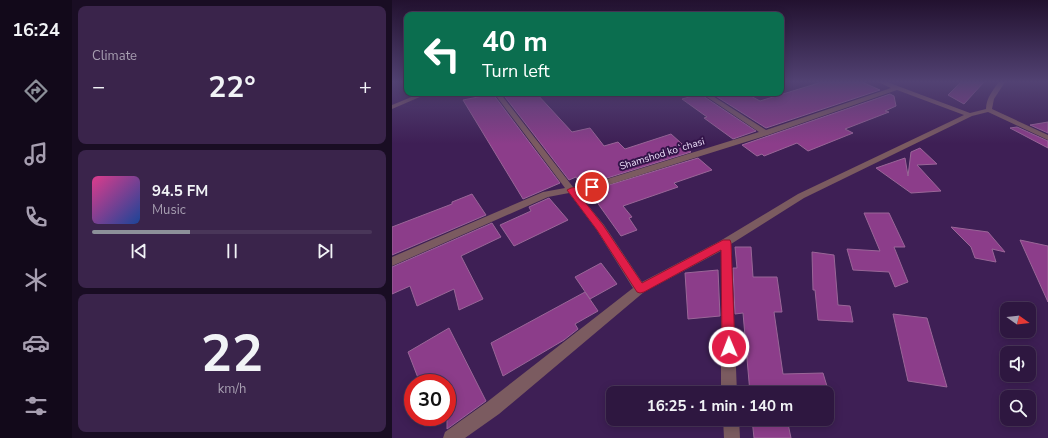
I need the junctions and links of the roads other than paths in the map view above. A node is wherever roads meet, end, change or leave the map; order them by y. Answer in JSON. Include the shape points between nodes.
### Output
{"nodes":[{"id":1,"x":403,"y":102,"type":"edge"},
{"id":2,"x":504,"y":102,"type":"edge"},
{"id":3,"x":718,"y":102,"type":"edge"},
{"id":4,"x":854,"y":102,"type":"edge"},
{"id":5,"x":936,"y":102,"type":"edge"},
{"id":6,"x":990,"y":102,"type":"edge"},
{"id":7,"x":392,"y":107,"type":"edge"},
{"id":8,"x":989,"y":110,"type":"junction"},
{"id":9,"x":970,"y":115,"type":"junction"},
{"id":10,"x":765,"y":133,"type":"junction"},
{"id":11,"x":1048,"y":138,"type":"edge"},
{"id":12,"x":571,"y":190,"type":"junction"},
{"id":13,"x":726,"y":243,"type":"junction"},
{"id":14,"x":392,"y":262,"type":"edge"},
{"id":15,"x":640,"y":289,"type":"junction"},
{"id":16,"x":729,"y":386,"type":"edge"},
{"id":17,"x":731,"y":426,"type":"edge"},
{"id":18,"x":452,"y":438,"type":"edge"},
{"id":19,"x":732,"y":438,"type":"edge"}],
"edges":[{"from":1,"to":7,"type":"street"},
{"from":2,"to":12,"type":"street"},
{"from":3,"to":10,"type":"street"},
{"from":4,"to":10,"type":"street","name":"Shamshod koʻchasi"},
{"from":5,"to":9,"type":"street"},
{"from":6,"to":8,"type":"street"},
{"from":8,"to":9,"type":"street"},
{"from":8,"to":11,"type":"street"},
{"from":9,"to":13,"type":"street","via":[[801,196]]},
{"from":10,"to":12,"type":"street","name":"Shamshod koʻchasi","via":[[592,187]]},
{"from":12,"to":14,"type":"street","name":"Shamshod koʻchasi","via":[[546,194]]},
{"from":12,"to":15,"type":"street","via":[[600,227]]},
{"from":13,"to":15,"type":"street"},
{"from":13,"to":16,"type":"street"},
{"from":15,"to":18,"type":"street"},
{"from":17,"to":19,"type":"street"}]}
